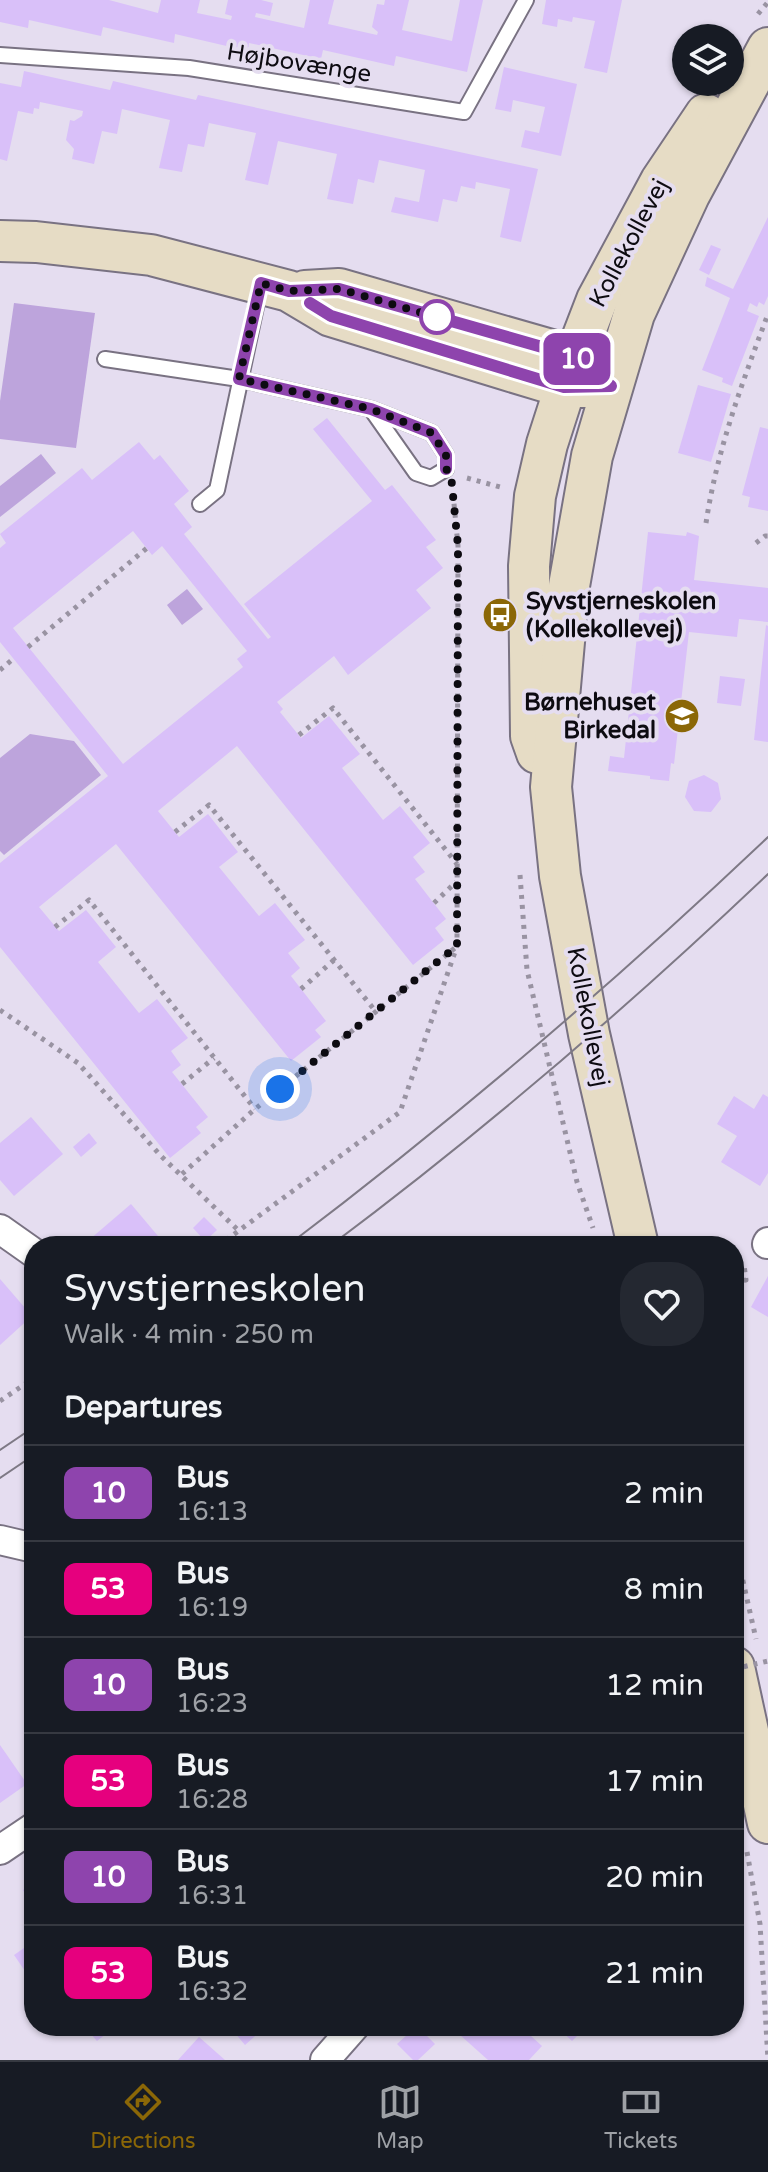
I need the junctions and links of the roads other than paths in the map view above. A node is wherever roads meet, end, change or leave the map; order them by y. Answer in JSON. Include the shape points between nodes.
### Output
{"nodes":[{"id":1,"x":526,"y":0,"type":"edge"},
{"id":2,"x":0,"y":55,"type":"edge"},
{"id":3,"x":766,"y":56,"type":"edge"},
{"id":4,"x":0,"y":241,"type":"edge"},
{"id":5,"x":275,"y":287,"type":"junction"},
{"id":6,"x":105,"y":359,"type":"dead end"},
{"id":7,"x":569,"y":372,"type":"junction"},
{"id":8,"x":239,"y":379,"type":"junction"},
{"id":9,"x":611,"y":386,"type":"junction"},
{"id":10,"x":371,"y":409,"type":"junction"},
{"id":11,"x":200,"y":504,"type":"dead end"},
{"id":12,"x":551,"y":787,"type":"junction"},
{"id":13,"x":0,"y":1229,"type":"edge"},
{"id":14,"x":636,"y":1236,"type":"edge"},
{"id":15,"x":24,"y":1246,"type":"edge"},
{"id":16,"x":0,"y":1540,"type":"edge"},
{"id":17,"x":24,"y":1546,"type":"edge"},
{"id":18,"x":744,"y":1668,"type":"edge"},
{"id":19,"x":756,"y":1830,"type":"edge"},
{"id":20,"x":24,"y":1834,"type":"edge"},
{"id":21,"x":0,"y":1850,"type":"edge"},
{"id":22,"x":346,"y":2036,"type":"edge"},
{"id":23,"x":325,"y":2060,"type":"edge"}],
"edges":[{"from":1,"to":2,"type":"lane","name":"Højbovænge","via":[[464,112],[189,68]]},
{"from":3,"to":7,"type":"street","name":"Kollekollevej","via":[[723,89],[661,181],[601,291]]},
{"from":3,"to":9,"type":"street","name":"Kollekollevej","via":[[689,195],[640,301]]},
{"from":4,"to":5,"type":"street","via":[[151,255]]},
{"from":5,"to":7,"type":"street","via":[[339,289]]},
{"from":5,"to":8,"type":"lane"},
{"from":6,"to":8,"type":"lane"},
{"from":7,"to":9,"type":"street"},
{"from":7,"to":12,"type":"street","name":"Kollekollevej","via":[[535,496],[529,566],[531,736]]},
{"from":8,"to":10,"type":"lane"},
{"from":8,"to":11,"type":"lane","via":[[217,490]]},
{"from":9,"to":12,"type":"street","name":"Kollekollevej","via":[[587,478],[569,586]]},
{"from":10,"to":10,"type":"lane","via":[[416,473],[431,478],[446,469],[446,455],[432,433]]},
{"from":12,"to":14,"type":"street","name":"Kollekollevej","via":[[560,876],[589,1034]]},
{"from":13,"to":15,"type":"street"},
{"from":16,"to":17,"type":"street"},
{"from":18,"to":19,"type":"street"},
{"from":20,"to":21,"type":"street"},
{"from":22,"to":23,"type":"street"}]}
